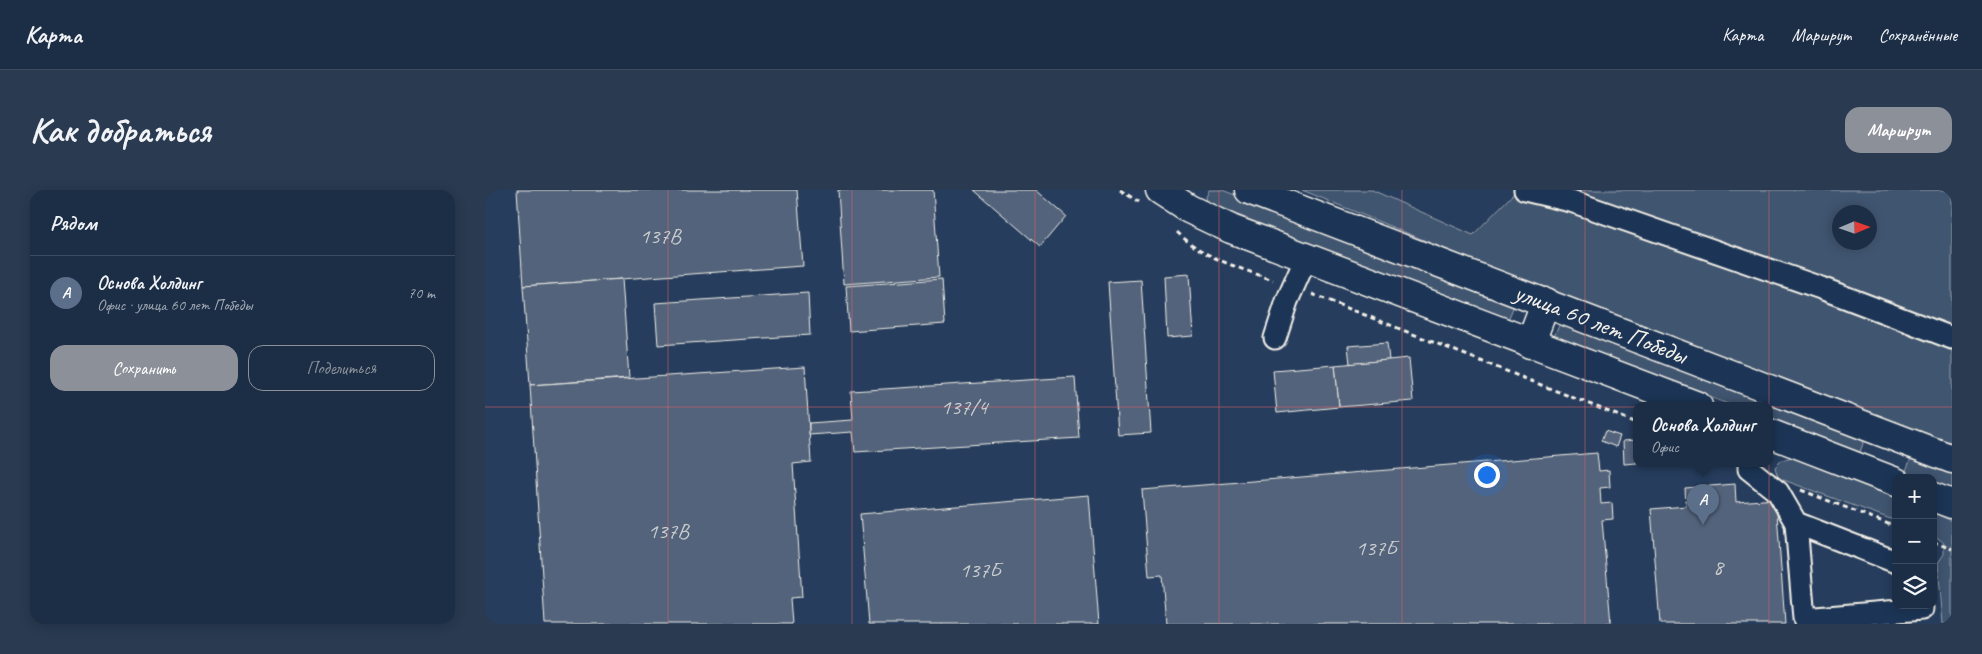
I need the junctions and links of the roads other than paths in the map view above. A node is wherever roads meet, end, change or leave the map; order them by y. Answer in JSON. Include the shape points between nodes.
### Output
{"nodes":[{"id":1,"x":1249,"y":190,"type":"edge"},
{"id":2,"x":1525,"y":190,"type":"edge"},
{"id":3,"x":1152,"y":197,"type":"edge"},
{"id":4,"x":1306,"y":258,"type":"junction"},
{"id":5,"x":1546,"y":302,"type":"junction"},
{"id":6,"x":1275,"y":338,"type":"dead end"},
{"id":7,"x":1952,"y":338,"type":"edge"},
{"id":8,"x":1530,"y":344,"type":"junction"},
{"id":9,"x":1687,"y":402,"type":"edge"},
{"id":10,"x":1773,"y":435,"type":"edge"},
{"id":11,"x":1952,"y":459,"type":"edge"},
{"id":12,"x":1749,"y":467,"type":"edge"},
{"id":13,"x":1892,"y":480,"type":"edge"},
{"id":14,"x":1937,"y":498,"type":"edge"},
{"id":15,"x":1952,"y":504,"type":"edge"},
{"id":16,"x":1797,"y":524,"type":"junction"},
{"id":17,"x":1892,"y":560,"type":"edge"},
{"id":18,"x":1922,"y":609,"type":"edge"}],
"edges":[{"from":1,"to":5,"type":"main road","name":"улица 60 лет Победы"},
{"from":2,"to":7,"type":"lane","via":[[1571,201],[1821,288]]},
{"from":3,"to":4,"type":"main road","name":"улица 60 лет Победы"},
{"from":4,"to":6,"type":"lane"},
{"from":4,"to":8,"type":"main road","name":"улица 60 лет Победы"},
{"from":5,"to":8,"type":"main road"},
{"from":5,"to":11,"type":"main road","name":"улица 60 лет Победы"},
{"from":8,"to":9,"type":"main road","name":"улица 60 лет Победы"},
{"from":10,"to":13,"type":"main road"},
{"from":12,"to":16,"type":"lane","via":[[1778,492]]},
{"from":14,"to":15,"type":"main road"},
{"from":16,"to":17,"type":"lane"},
{"from":16,"to":18,"type":"lane","via":[[1804,619]]}]}
